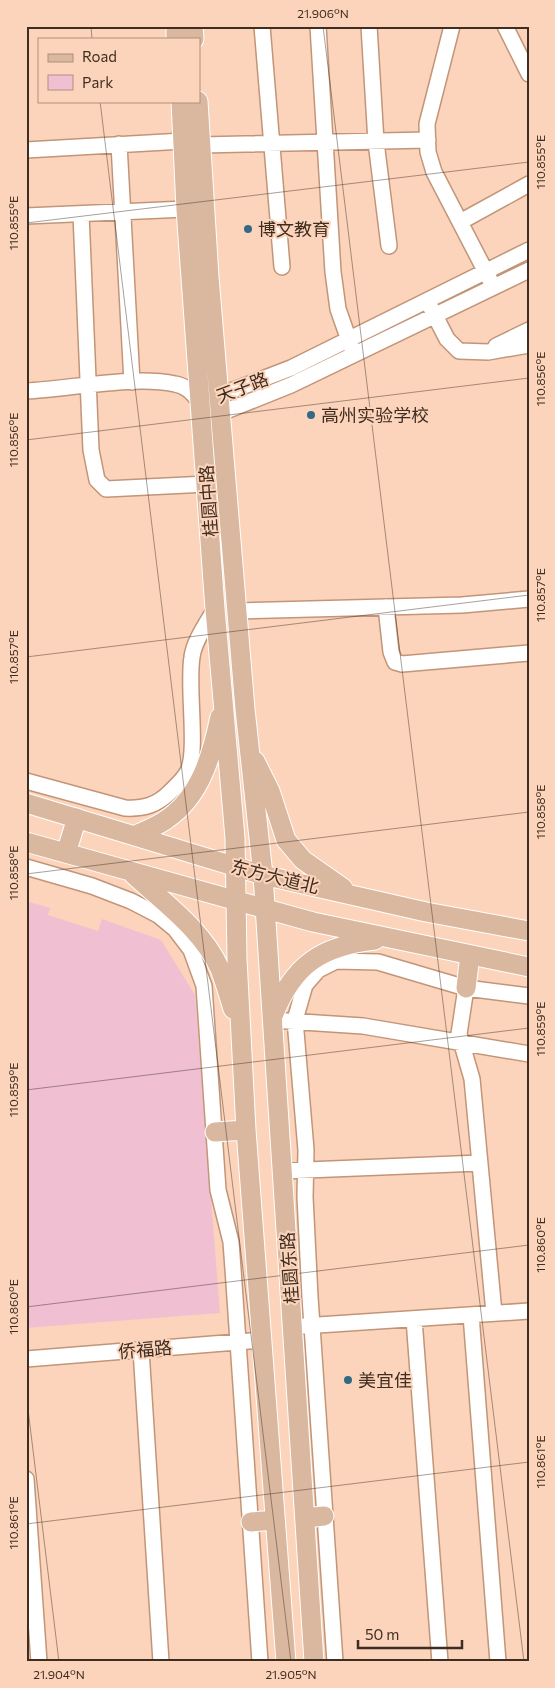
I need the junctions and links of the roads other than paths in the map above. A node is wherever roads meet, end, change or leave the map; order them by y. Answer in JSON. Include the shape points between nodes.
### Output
{"nodes":[{"id":1,"x":262,"y":26,"type":"edge"},
{"id":2,"x":318,"y":26,"type":"edge"},
{"id":3,"x":368,"y":26,"type":"edge"},
{"id":4,"x":452,"y":26,"type":"edge"},
{"id":5,"x":505,"y":26,"type":"edge"},
{"id":6,"x":529,"y":74,"type":"edge"},
{"id":7,"x":181,"y":102,"type":"edge"},
{"id":8,"x":198,"y":102,"type":"edge"},
{"id":9,"x":428,"y":140,"type":"junction"},
{"id":10,"x":376,"y":142,"type":"junction"},
{"id":11,"x":192,"y":143,"type":"junction"},
{"id":12,"x":119,"y":144,"type":"junction"},
{"id":13,"x":325,"y":144,"type":"junction"},
{"id":14,"x":272,"y":145,"type":"junction"},
{"id":15,"x":26,"y":150,"type":"edge"},
{"id":16,"x":529,"y":184,"type":"edge"},
{"id":17,"x":186,"y":210,"type":"junction"},
{"id":18,"x":122,"y":212,"type":"junction"},
{"id":19,"x":81,"y":214,"type":"junction"},
{"id":20,"x":26,"y":216,"type":"edge"},
{"id":21,"x":460,"y":222,"type":"junction"},
{"id":22,"x":389,"y":246,"type":"dead end"},
{"id":23,"x":529,"y":250,"type":"edge"},
{"id":24,"x":282,"y":267,"type":"dead end"},
{"id":25,"x":529,"y":270,"type":"edge"},
{"id":26,"x":485,"y":272,"type":"junction"},
{"id":27,"x":494,"y":287,"type":"junction"},
{"id":28,"x":427,"y":300,"type":"junction"},
{"id":29,"x":435,"y":315,"type":"junction"},
{"id":30,"x":529,"y":330,"type":"edge"},
{"id":31,"x":347,"y":340,"type":"junction"},
{"id":32,"x":529,"y":345,"type":"edge"},
{"id":33,"x":488,"y":352,"type":"junction"},
{"id":34,"x":354,"y":355,"type":"junction"},
{"id":35,"x":132,"y":382,"type":"junction"},
{"id":36,"x":88,"y":386,"type":"junction"},
{"id":37,"x":26,"y":391,"type":"edge"},
{"id":38,"x":220,"y":404,"type":"junction"},
{"id":39,"x":201,"y":406,"type":"junction"},
{"id":40,"x":206,"y":484,"type":"junction"},
{"id":41,"x":529,"y":599,"type":"edge"},
{"id":42,"x":386,"y":607,"type":"junction"},
{"id":43,"x":215,"y":609,"type":"junction"},
{"id":44,"x":238,"y":611,"type":"junction"},
{"id":45,"x":529,"y":653,"type":"edge"},
{"id":46,"x":224,"y":696,"type":"junction"},
{"id":47,"x":249,"y":750,"type":"junction"},
{"id":48,"x":26,"y":782,"type":"edge"},
{"id":49,"x":26,"y":803,"type":"edge"},
{"id":50,"x":77,"y":818,"type":"junction"},
{"id":51,"x":136,"y":835,"type":"junction"},
{"id":52,"x":26,"y":842,"type":"edge"},
{"id":53,"x":66,"y":853,"type":"junction"},
{"id":54,"x":26,"y":867,"type":"edge"},
{"id":55,"x":236,"y":867,"type":"junction"},
{"id":56,"x":130,"y":871,"type":"junction"},
{"id":57,"x":263,"y":875,"type":"junction"},
{"id":58,"x":357,"y":896,"type":"junction"},
{"id":59,"x":236,"y":901,"type":"junction"},
{"id":60,"x":264,"y":908,"type":"junction"},
{"id":61,"x":529,"y":931,"type":"edge"},
{"id":62,"x":386,"y":938,"type":"junction"},
{"id":63,"x":470,"y":955,"type":"junction"},
{"id":64,"x":529,"y":967,"type":"edge"},
{"id":65,"x":466,"y":988,"type":"junction"},
{"id":66,"x":529,"y":996,"type":"edge"},
{"id":67,"x":272,"y":1020,"type":"junction"},
{"id":68,"x":295,"y":1020,"type":"junction"},
{"id":69,"x":241,"y":1034,"type":"junction"},
{"id":70,"x":460,"y":1043,"type":"junction"},
{"id":71,"x":529,"y":1054,"type":"edge"},
{"id":72,"x":246,"y":1130,"type":"junction"},
{"id":73,"x":215,"y":1132,"type":"junction"},
{"id":74,"x":480,"y":1163,"type":"junction"},
{"id":75,"x":282,"y":1171,"type":"junction"},
{"id":76,"x":306,"y":1172,"type":"junction"},
{"id":77,"x":529,"y":1310,"type":"edge"},
{"id":78,"x":494,"y":1313,"type":"junction"},
{"id":79,"x":471,"y":1315,"type":"junction"},
{"id":80,"x":414,"y":1319,"type":"junction"},
{"id":81,"x":303,"y":1326,"type":"junction"},
{"id":82,"x":263,"y":1340,"type":"junction"},
{"id":83,"x":238,"y":1341,"type":"junction"},
{"id":84,"x":141,"y":1350,"type":"junction"},
{"id":85,"x":26,"y":1359,"type":"edge"},
{"id":86,"x":26,"y":1479,"type":"edge"},
{"id":87,"x":324,"y":1516,"type":"junction"},
{"id":88,"x":305,"y":1518,"type":"junction"},
{"id":89,"x":276,"y":1520,"type":"junction"},
{"id":90,"x":251,"y":1522,"type":"junction"},
{"id":91,"x":39,"y":1662,"type":"edge"},
{"id":92,"x":161,"y":1662,"type":"edge"},
{"id":93,"x":260,"y":1662,"type":"edge"},
{"id":94,"x":286,"y":1662,"type":"edge"},
{"id":95,"x":314,"y":1662,"type":"edge"},
{"id":96,"x":335,"y":1662,"type":"edge"},
{"id":97,"x":440,"y":1662,"type":"edge"},
{"id":98,"x":498,"y":1662,"type":"edge"}],
"edges":[{"from":1,"to":14,"type":"street"},
{"from":2,"to":13,"type":"street"},
{"from":3,"to":10,"type":"street"},
{"from":4,"to":9,"type":"street","via":[[429,116]]},
{"from":5,"to":6,"type":"street"},
{"from":7,"to":11,"type":"main road","name":"桂圆中路"},
{"from":8,"to":11,"type":"main road","name":"桂圆中路"},
{"from":9,"to":10,"type":"street"},
{"from":9,"to":21,"type":"street","via":[[434,172]]},
{"from":10,"to":13,"type":"street"},
{"from":10,"to":22,"type":"street"},
{"from":11,"to":12,"type":"street"},
{"from":11,"to":14,"type":"street"},
{"from":11,"to":17,"type":"main road","name":"桂圆中路"},
{"from":11,"to":38,"type":"main road","name":"桂圆中路"},
{"from":12,"to":15,"type":"street"},
{"from":12,"to":18,"type":"street"},
{"from":13,"to":14,"type":"street"},
{"from":13,"to":31,"type":"street","via":[[338,309]]},
{"from":14,"to":24,"type":"street"},
{"from":16,"to":21,"type":"street"},
{"from":17,"to":18,"type":"street"},
{"from":17,"to":39,"type":"main road","name":"桂圆中路"},
{"from":18,"to":19,"type":"street"},
{"from":18,"to":35,"type":"street"},
{"from":19,"to":20,"type":"street"},
{"from":19,"to":36,"type":"street"},
{"from":21,"to":26,"type":"street"},
{"from":23,"to":26,"type":"street","name":"天子路"},
{"from":25,"to":27,"type":"street","name":"天子路"},
{"from":26,"to":27,"type":"street"},
{"from":26,"to":28,"type":"street","name":"天子路"},
{"from":27,"to":29,"type":"street","name":"天子路"},
{"from":28,"to":29,"type":"street"},
{"from":28,"to":31,"type":"street","name":"天子路"},
{"from":29,"to":33,"type":"street","via":[[452,347],[459,351]]},
{"from":29,"to":34,"type":"street","name":"天子路"},
{"from":30,"to":33,"type":"street"},
{"from":31,"to":34,"type":"street"},
{"from":31,"to":38,"type":"street","name":"天子路"},
{"from":32,"to":33,"type":"street"},
{"from":34,"to":38,"type":"street","name":"天子路","via":[[291,385]]},
{"from":35,"to":36,"type":"street"},
{"from":35,"to":39,"type":"street","via":[[176,384],[188,389]]},
{"from":36,"to":37,"type":"street"},
{"from":36,"to":40,"type":"street","via":[[94,470],[100,485],[106,489]]},
{"from":38,"to":39,"type":"street","name":"天子路","via":[[212,412]]},
{"from":38,"to":44,"type":"main road","name":"桂圆中路"},
{"from":39,"to":40,"type":"main road","name":"桂圆中路"},
{"from":40,"to":43,"type":"main road","name":"桂圆中路"},
{"from":41,"to":42,"type":"street"},
{"from":42,"to":44,"type":"street"},
{"from":42,"to":45,"type":"street","via":[[395,662]]},
{"from":43,"to":46,"type":"main road","name":"桂圆中路"},
{"from":43,"to":48,"type":"street","via":[[192,655],[192,759],[187,772],[165,798],[140,809],[126,808]]},
{"from":44,"to":47,"type":"main road","name":"桂圆中路"},
{"from":46,"to":51,"type":"main road","via":[[206,768],[189,798],[168,819]]},
{"from":46,"to":55,"type":"main road","name":"桂圆中路"},
{"from":47,"to":57,"type":"main road","name":"桂圆中路"},
{"from":47,"to":58,"type":"main road","via":[[270,791],[286,840],[323,876]]},
{"from":49,"to":50,"type":"main road","name":"东方大道北"},
{"from":50,"to":51,"type":"main road","name":"东方大道北"},
{"from":50,"to":53,"type":"main road"},
{"from":51,"to":55,"type":"main road","name":"东方大道北"},
{"from":52,"to":53,"type":"main road","name":"东方大道北"},
{"from":53,"to":56,"type":"main road","name":"东方大道北"},
{"from":54,"to":73,"type":"street","via":[[131,901],[163,920],[191,950],[204,986]]},
{"from":55,"to":57,"type":"main road","name":"东方大道北"},
{"from":55,"to":59,"type":"main road","name":"桂圆中路"},
{"from":56,"to":59,"type":"main road","name":"东方大道北"},
{"from":56,"to":69,"type":"main road","via":[[175,911],[202,941],[219,968]]},
{"from":57,"to":58,"type":"main road","name":"东方大道北"},
{"from":57,"to":60,"type":"main road","name":"桂圆东路"},
{"from":58,"to":61,"type":"main road","name":"东方大道北"},
{"from":59,"to":60,"type":"main road","name":"东方大道北"},
{"from":59,"to":69,"type":"main road","name":"桂圆东路"},
{"from":60,"to":62,"type":"main road","name":"东方大道北"},
{"from":60,"to":67,"type":"main road","name":"桂圆东路"},
{"from":62,"to":63,"type":"main road","name":"东方大道北"},
{"from":62,"to":67,"type":"main road","via":[[358,942],[314,956],[297,971]]},
{"from":63,"to":64,"type":"main road","name":"东方大道北"},
{"from":63,"to":65,"type":"main road"},
{"from":65,"to":66,"type":"street"},
{"from":65,"to":68,"type":"street","via":[[378,962],[336,961],[318,970],[305,985]]},
{"from":65,"to":70,"type":"street"},
{"from":67,"to":68,"type":"street"},
{"from":67,"to":75,"type":"main road","name":"桂圆东路"},
{"from":68,"to":70,"type":"street","via":[[363,1026]]},
{"from":68,"to":76,"type":"street"},
{"from":69,"to":72,"type":"main road","name":"桂圆东路"},
{"from":70,"to":71,"type":"street"},
{"from":70,"to":74,"type":"street","via":[[467,1055],[472,1079]]},
{"from":72,"to":73,"type":"main road"},
{"from":72,"to":82,"type":"main road","name":"桂圆东路"},
{"from":73,"to":83,"type":"street","via":[[218,1190],[231,1242]]},
{"from":74,"to":76,"type":"street"},
{"from":74,"to":78,"type":"street"},
{"from":75,"to":76,"type":"street"},
{"from":75,"to":81,"type":"main road","name":"桂圆东路"},
{"from":76,"to":81,"type":"street"},
{"from":77,"to":78,"type":"street"},
{"from":78,"to":79,"type":"street"},
{"from":79,"to":80,"type":"street"},
{"from":79,"to":98,"type":"street"},
{"from":80,"to":81,"type":"street"},
{"from":80,"to":97,"type":"street"},
{"from":81,"to":87,"type":"street"},
{"from":81,"to":88,"type":"main road","name":"桂圆东路"},
{"from":82,"to":83,"type":"street","name":"侨福路"},
{"from":82,"to":89,"type":"main road","name":"桂圆东路"},
{"from":83,"to":84,"type":"street","name":"侨福路"},
{"from":83,"to":90,"type":"street"},
{"from":84,"to":85,"type":"street","name":"侨福路"},
{"from":84,"to":92,"type":"street"},
{"from":86,"to":91,"type":"street"},
{"from":87,"to":88,"type":"main road"},
{"from":87,"to":96,"type":"street"},
{"from":88,"to":95,"type":"main road","name":"桂圆东路"},
{"from":89,"to":90,"type":"main road"},
{"from":89,"to":94,"type":"main road","name":"桂圆东路"},
{"from":90,"to":93,"type":"street"}]}
